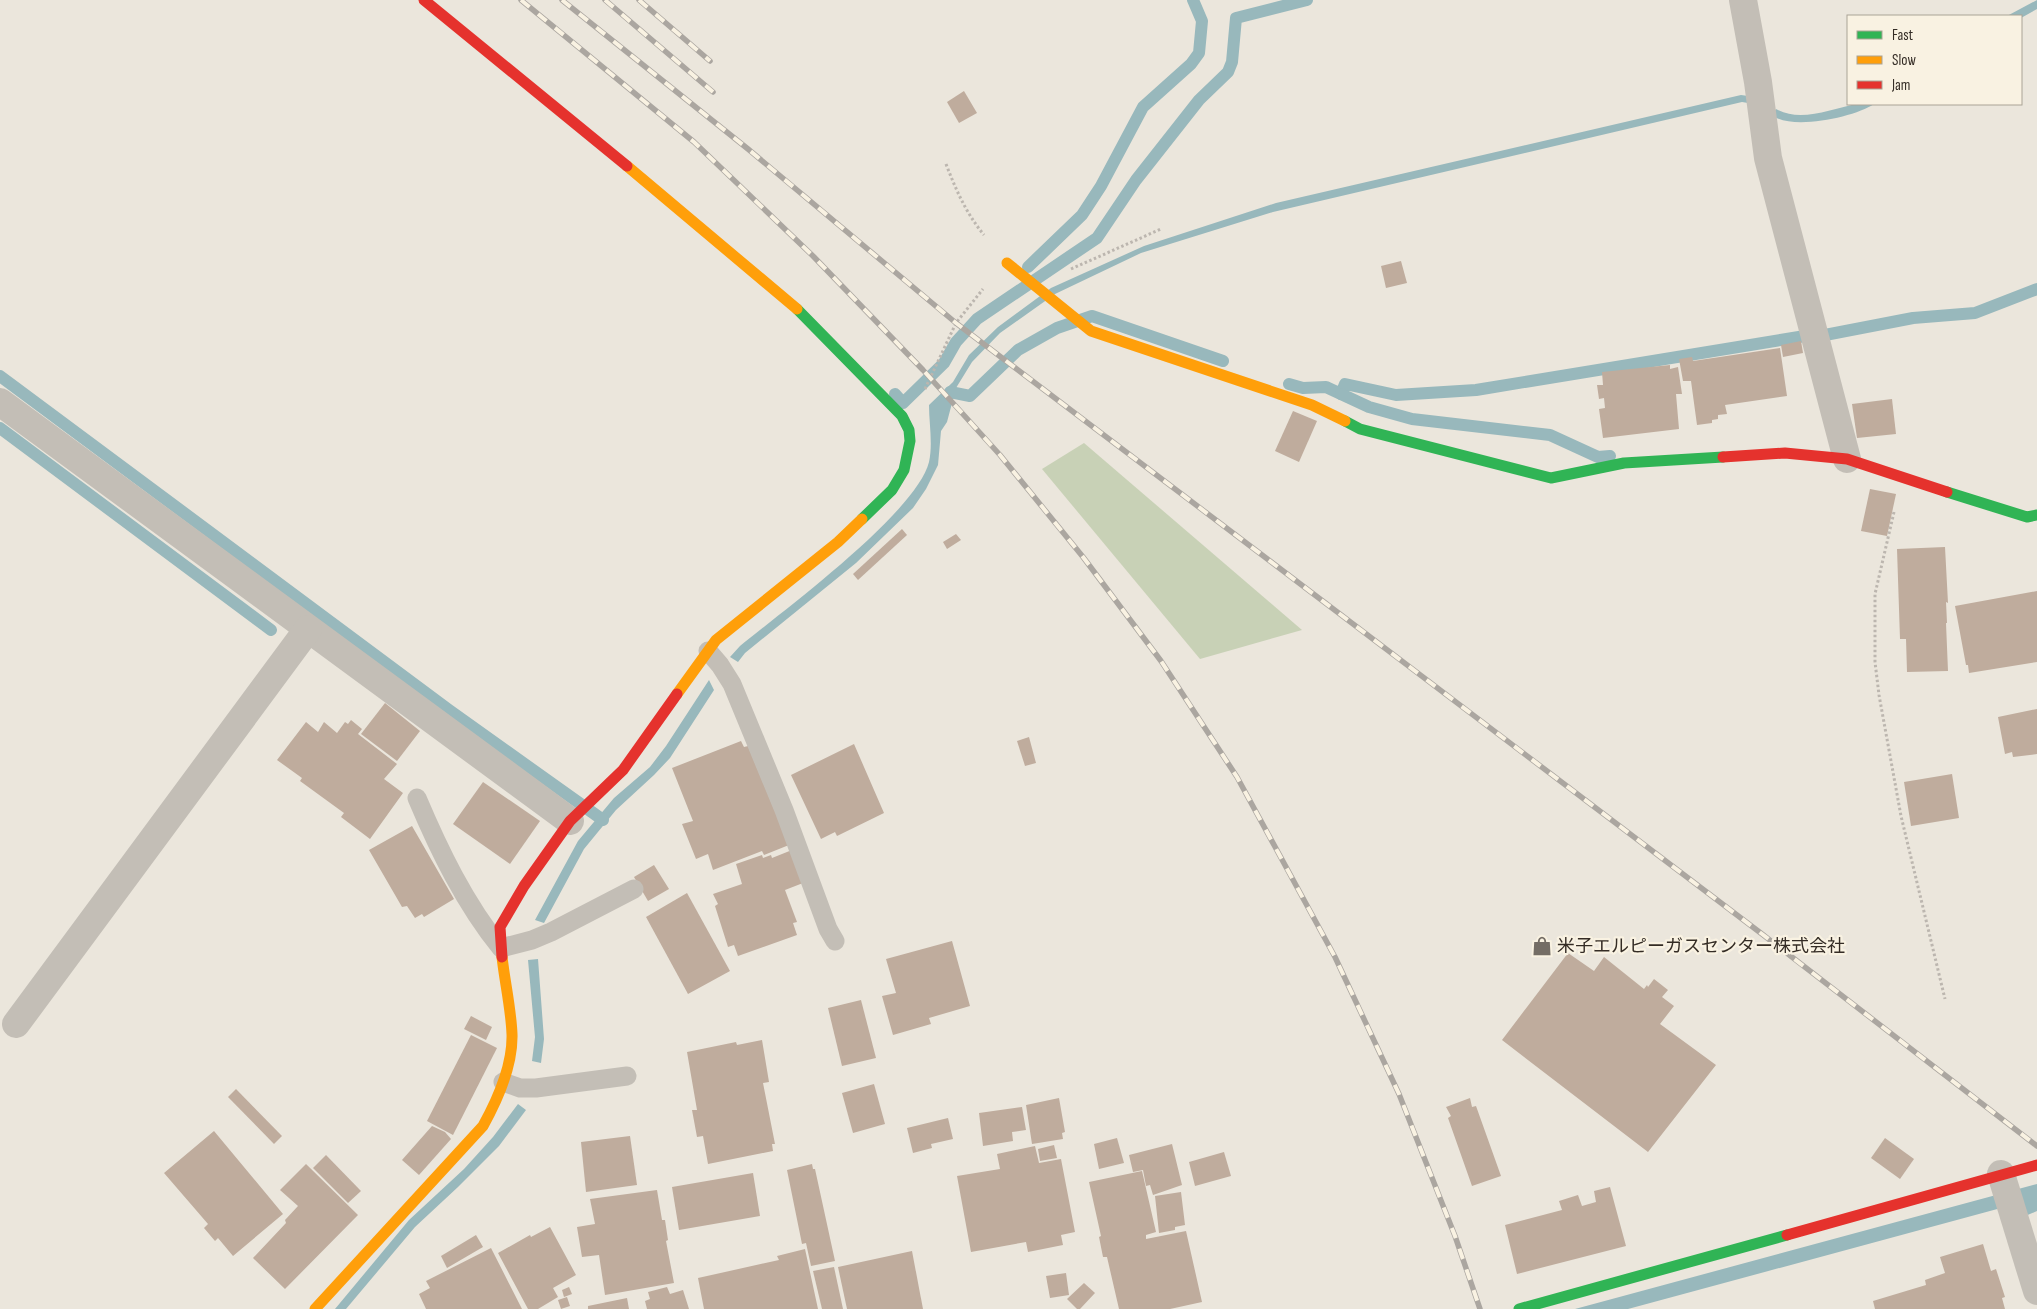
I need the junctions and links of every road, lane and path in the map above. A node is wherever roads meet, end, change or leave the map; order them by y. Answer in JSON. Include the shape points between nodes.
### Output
{"nodes":[{"id":1,"x":424,"y":0,"type":"edge"},
{"id":2,"x":1743,"y":0,"type":"edge"},
{"id":3,"x":946,"y":164,"type":"dead end"},
{"id":4,"x":1161,"y":229,"type":"dead end"},
{"id":5,"x":1007,"y":264,"type":"junction"},
{"id":6,"x":1038,"y":289,"type":"junction"},
{"id":7,"x":0,"y":402,"type":"edge"},
{"id":8,"x":907,"y":425,"type":"junction"},
{"id":9,"x":1846,"y":459,"type":"junction"},
{"id":10,"x":1902,"y":477,"type":"junction"},
{"id":11,"x":2037,"y":515,"type":"edge"},
{"id":12,"x":308,"y":629,"type":"junction"},
{"id":13,"x":708,"y":651,"type":"junction"},
{"id":14,"x":417,"y":798,"type":"dead end"},
{"id":15,"x":570,"y":821,"type":"junction"},
{"id":16,"x":634,"y":889,"type":"dead end"},
{"id":17,"x":835,"y":941,"type":"dead end"},
{"id":18,"x":501,"y":948,"type":"junction"},
{"id":19,"x":1945,"y":999,"type":"dead end"},
{"id":20,"x":16,"y":1024,"type":"dead end"},
{"id":21,"x":627,"y":1076,"type":"dead end"},
{"id":22,"x":503,"y":1082,"type":"junction"},
{"id":23,"x":2037,"y":1165,"type":"edge"},
{"id":24,"x":2001,"y":1174,"type":"junction"},
{"id":25,"x":2037,"y":1291,"type":"edge"},
{"id":26,"x":315,"y":1309,"type":"edge"},
{"id":27,"x":1519,"y":1309,"type":"edge"}],
"edges":[{"from":1,"to":8,"type":"street","via":[[687,214],[798,310],[887,399]]},
{"from":2,"to":9,"type":"street","via":[[1768,158]]},
{"from":3,"to":5,"type":"path","via":[[972,221]]},
{"from":4,"to":6,"type":"path","via":[[1065,272]]},
{"from":5,"to":6,"type":"street"},
{"from":5,"to":8,"type":"path","via":[[956,324]]},
{"from":6,"to":9,"type":"street","via":[[1091,331],[1312,405],[1360,429],[1551,478],[1624,463],[1785,454]]},
{"from":7,"to":12,"type":"street"},
{"from":8,"to":13,"type":"street","via":[[910,441],[904,470],[892,490],[838,542],[716,640]]},
{"from":9,"to":10,"type":"street"},
{"from":10,"to":11,"type":"street","via":[[2027,517]]},
{"from":10,"to":19,"type":"path","via":[[1875,594],[1875,662],[1901,816]]},
{"from":12,"to":15,"type":"street"},
{"from":12,"to":20,"type":"street"},
{"from":13,"to":15,"type":"street","via":[[622,770]]},
{"from":13,"to":17,"type":"lane","via":[[732,684]]},
{"from":14,"to":18,"type":"lane","via":[[437,844],[485,928]]},
{"from":15,"to":18,"type":"street","via":[[500,926]]},
{"from":16,"to":18,"type":"lane","via":[[551,932]]},
{"from":18,"to":22,"type":"street","via":[[512,1035]]},
{"from":21,"to":22,"type":"lane","via":[[536,1088],[520,1088]]},
{"from":22,"to":26,"type":"street","via":[[483,1126]]},
{"from":23,"to":24,"type":"street"},
{"from":24,"to":25,"type":"street"},
{"from":24,"to":27,"type":"street"}]}
